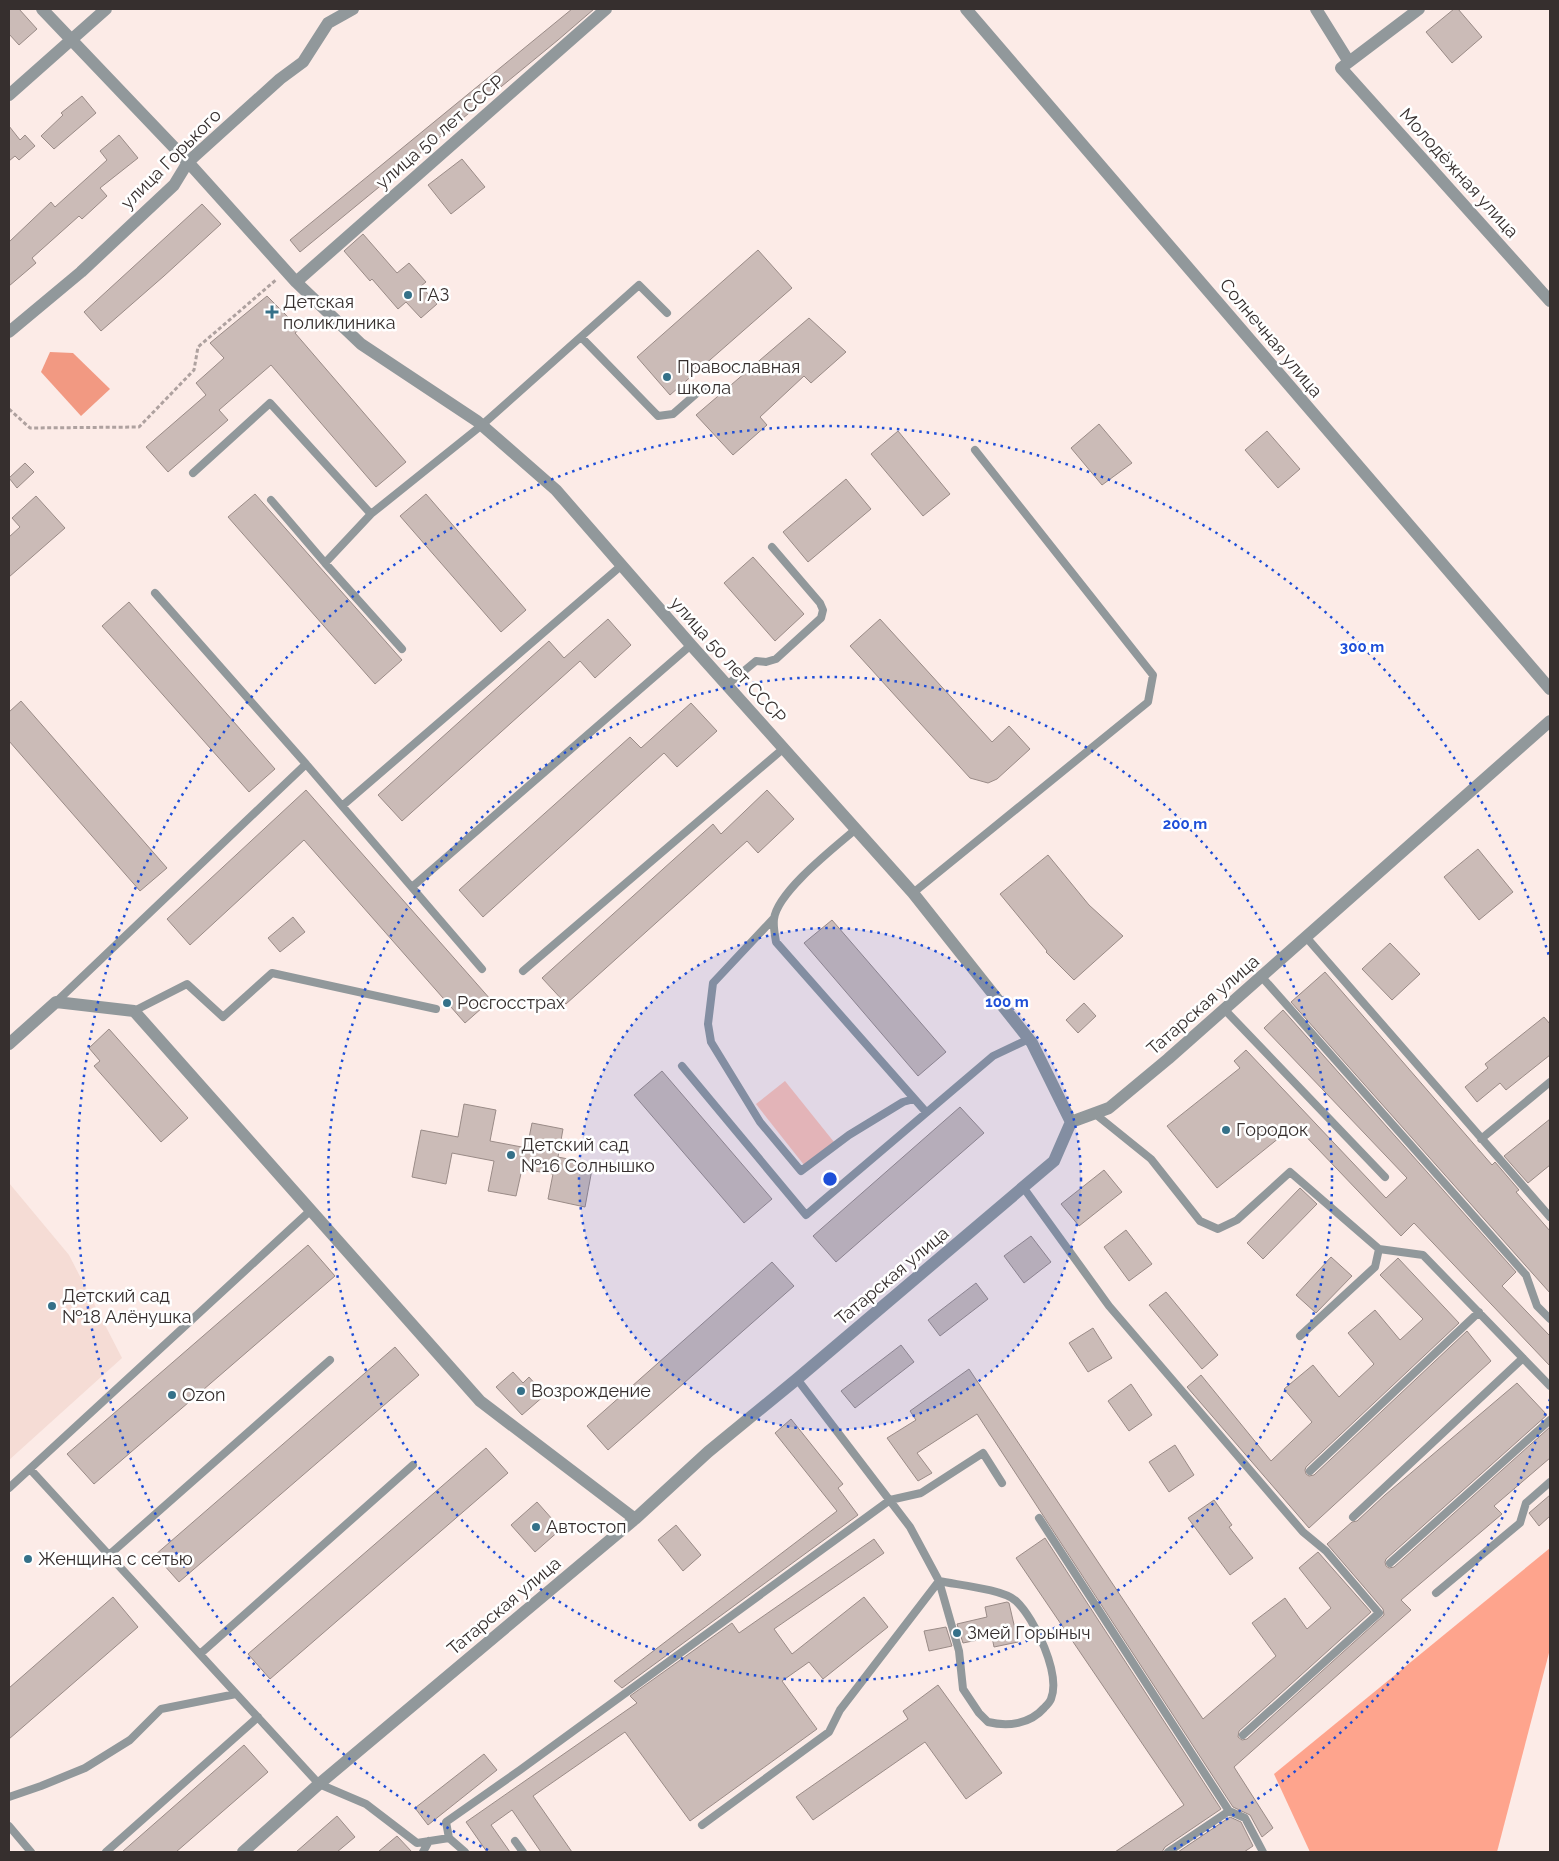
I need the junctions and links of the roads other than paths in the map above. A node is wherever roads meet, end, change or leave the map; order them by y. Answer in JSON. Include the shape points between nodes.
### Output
{"nodes":[{"id":1,"x":42,"y":9,"type":"edge"},
{"id":2,"x":106,"y":9,"type":"edge"},
{"id":3,"x":353,"y":9,"type":"edge"},
{"id":4,"x":606,"y":9,"type":"edge"},
{"id":5,"x":966,"y":9,"type":"edge"},
{"id":6,"x":1316,"y":9,"type":"edge"},
{"id":7,"x":1418,"y":9,"type":"edge"},
{"id":8,"x":71,"y":40,"type":"junction"},
{"id":9,"x":1345,"y":65,"type":"junction"},
{"id":10,"x":9,"y":95,"type":"edge"},
{"id":11,"x":188,"y":162,"type":"junction"},
{"id":12,"x":296,"y":282,"type":"junction"},
{"id":13,"x":1550,"y":301,"type":"edge"},
{"id":14,"x":667,"y":313,"type":"dead end"},
{"id":15,"x":9,"y":332,"type":"edge"},
{"id":16,"x":581,"y":337,"type":"junction"},
{"id":17,"x":705,"y":386,"type":"dead end"},
{"id":18,"x":482,"y":425,"type":"junction"},
{"id":19,"x":975,"y":450,"type":"dead end"},
{"id":20,"x":193,"y":473,"type":"dead end"},
{"id":21,"x":271,"y":500,"type":"dead end"},
{"id":22,"x":371,"y":514,"type":"junction"},
{"id":23,"x":772,"y":547,"type":"dead end"},
{"id":24,"x":325,"y":563,"type":"junction"},
{"id":25,"x":622,"y":565,"type":"junction"},
{"id":26,"x":155,"y":593,"type":"dead end"},
{"id":27,"x":691,"y":645,"type":"junction"},
{"id":28,"x":402,"y":649,"type":"dead end"},
{"id":29,"x":727,"y":685,"type":"junction"},
{"id":30,"x":1550,"y":689,"type":"edge"},
{"id":31,"x":1550,"y":721,"type":"edge"},
{"id":32,"x":784,"y":748,"type":"junction"},
{"id":33,"x":306,"y":764,"type":"junction"},
{"id":34,"x":342,"y":806,"type":"junction"},
{"id":35,"x":856,"y":829,"type":"junction"},
{"id":36,"x":412,"y":887,"type":"junction"},
{"id":37,"x":913,"y":893,"type":"junction"},
{"id":38,"x":774,"y":918,"type":"junction"},
{"id":39,"x":1306,"y":937,"type":"junction"},
{"id":40,"x":482,"y":969,"type":"dead end"},
{"id":41,"x":523,"y":971,"type":"dead end"},
{"id":42,"x":1261,"y":976,"type":"junction"},
{"id":43,"x":56,"y":1002,"type":"junction"},
{"id":44,"x":436,"y":1009,"type":"dead end"},
{"id":45,"x":1224,"y":1009,"type":"junction"},
{"id":46,"x":134,"y":1011,"type":"junction"},
{"id":47,"x":1029,"y":1039,"type":"junction"},
{"id":48,"x":9,"y":1044,"type":"edge"},
{"id":49,"x":682,"y":1066,"type":"dead end"},
{"id":50,"x":1550,"y":1082,"type":"edge"},
{"id":51,"x":914,"y":1099,"type":"junction"},
{"id":52,"x":926,"y":1112,"type":"junction"},
{"id":53,"x":1094,"y":1113,"type":"junction"},
{"id":54,"x":1070,"y":1122,"type":"junction"},
{"id":55,"x":1481,"y":1139,"type":"junction"},
{"id":56,"x":1386,"y":1177,"type":"dead end"},
{"id":57,"x":1023,"y":1187,"type":"junction"},
{"id":58,"x":311,"y":1210,"type":"junction"},
{"id":59,"x":1550,"y":1217,"type":"edge"},
{"id":60,"x":1379,"y":1249,"type":"junction"},
{"id":61,"x":1479,"y":1312,"type":"junction"},
{"id":62,"x":1550,"y":1319,"type":"edge"},
{"id":63,"x":1300,"y":1336,"type":"dead end"},
{"id":64,"x":1523,"y":1358,"type":"junction"},
{"id":65,"x":330,"y":1360,"type":"dead end"},
{"id":66,"x":797,"y":1379,"type":"junction"},
{"id":67,"x":1550,"y":1386,"type":"edge"},
{"id":68,"x":1550,"y":1420,"type":"edge"},
{"id":69,"x":413,"y":1465,"type":"dead end"},
{"id":70,"x":30,"y":1468,"type":"junction"},
{"id":71,"x":1310,"y":1471,"type":"dead end"},
{"id":72,"x":1550,"y":1482,"type":"edge"},
{"id":73,"x":1002,"y":1483,"type":"dead end"},
{"id":74,"x":9,"y":1488,"type":"edge"},
{"id":75,"x":890,"y":1500,"type":"junction"},
{"id":76,"x":1354,"y":1517,"type":"dead end"},
{"id":77,"x":1039,"y":1518,"type":"dead end"},
{"id":78,"x":635,"y":1519,"type":"junction"},
{"id":79,"x":109,"y":1555,"type":"junction"},
{"id":80,"x":1390,"y":1563,"type":"dead end"},
{"id":81,"x":938,"y":1581,"type":"junction"},
{"id":82,"x":1436,"y":1593,"type":"dead end"},
{"id":83,"x":200,"y":1654,"type":"junction"},
{"id":84,"x":236,"y":1694,"type":"junction"},
{"id":85,"x":258,"y":1717,"type":"junction"},
{"id":86,"x":1242,"y":1735,"type":"dead end"},
{"id":87,"x":319,"y":1784,"type":"junction"},
{"id":88,"x":9,"y":1797,"type":"edge"},
{"id":89,"x":1229,"y":1811,"type":"junction"},
{"id":90,"x":9,"y":1826,"type":"edge"},
{"id":91,"x":702,"y":1826,"type":"dead end"},
{"id":92,"x":449,"y":1838,"type":"junction"},
{"id":93,"x":429,"y":1841,"type":"junction"},
{"id":94,"x":515,"y":1841,"type":"dead end"},
{"id":95,"x":32,"y":1852,"type":"edge"},
{"id":96,"x":106,"y":1852,"type":"edge"},
{"id":97,"x":243,"y":1852,"type":"edge"},
{"id":98,"x":423,"y":1852,"type":"edge"},
{"id":99,"x":465,"y":1852,"type":"edge"},
{"id":100,"x":523,"y":1852,"type":"edge"},
{"id":101,"x":1168,"y":1852,"type":"edge"},
{"id":102,"x":1263,"y":1852,"type":"edge"}],
"edges":[{"from":1,"to":8,"type":"street","name":"улица 50 лет СССР"},
{"from":2,"to":8,"type":"street"},
{"from":3,"to":11,"type":"street","name":"улица Горького","via":[[328,23],[303,62]]},
{"from":4,"to":12,"type":"street","name":"улица 50 лет СССР"},
{"from":5,"to":30,"type":"street","name":"Солнечная улица"},
{"from":6,"to":9,"type":"street"},
{"from":7,"to":9,"type":"street"},
{"from":8,"to":10,"type":"street"},
{"from":8,"to":11,"type":"street","name":"улица 50 лет СССР"},
{"from":9,"to":13,"type":"street","name":"Молодёжная улица"},
{"from":11,"to":12,"type":"street","name":"улица 50 лет СССР"},
{"from":11,"to":15,"type":"street","name":"улица Горького","via":[[174,186],[81,272]]},
{"from":12,"to":18,"type":"street","name":"улица 50 лет СССР","via":[[361,344]]},
{"from":14,"to":16,"type":"lane","via":[[639,286]]},
{"from":16,"to":17,"type":"lane","via":[[658,416],[673,414]]},
{"from":16,"to":18,"type":"lane"},
{"from":18,"to":22,"type":"lane"},
{"from":18,"to":25,"type":"street","name":"улица 50 лет СССР","via":[[556,490]]},
{"from":19,"to":37,"type":"lane","via":[[1153,674],[1148,702]]},
{"from":20,"to":22,"type":"lane","via":[[270,403]]},
{"from":21,"to":24,"type":"lane"},
{"from":22,"to":24,"type":"lane"},
{"from":23,"to":29,"type":"lane","via":[[823,610],[820,618],[776,659],[756,661]]},
{"from":24,"to":28,"type":"lane"},
{"from":25,"to":27,"type":"street","name":"улица 50 лет СССР"},
{"from":25,"to":34,"type":"lane"},
{"from":26,"to":33,"type":"lane"},
{"from":27,"to":29,"type":"street","name":"улица 50 лет СССР"},
{"from":27,"to":36,"type":"lane"},
{"from":29,"to":32,"type":"street","name":"улица 50 лет СССР"},
{"from":31,"to":39,"type":"street","name":"Татарская улица"},
{"from":32,"to":35,"type":"street","name":"улица 50 лет СССР"},
{"from":32,"to":41,"type":"lane"},
{"from":33,"to":34,"type":"lane"},
{"from":33,"to":43,"type":"lane"},
{"from":34,"to":36,"type":"lane"},
{"from":35,"to":37,"type":"street","name":"улица 50 лет СССР"},
{"from":35,"to":38,"type":"lane","via":[[806,872],[783,900]]},
{"from":36,"to":40,"type":"lane"},
{"from":37,"to":47,"type":"street","name":"улица 50 лет СССР"},
{"from":38,"to":51,"type":"lane","via":[[776,942]]},
{"from":38,"to":51,"type":"lane","via":[[714,983],[708,1024],[711,1042],[760,1122],[801,1170],[849,1135],[903,1102]]},
{"from":39,"to":42,"type":"street","name":"Татарская улица"},
{"from":39,"to":55,"type":"lane"},
{"from":42,"to":45,"type":"street","name":"Татарская улица"},
{"from":42,"to":62,"type":"lane","via":[[1526,1275],[1537,1306]]},
{"from":43,"to":46,"type":"street"},
{"from":43,"to":48,"type":"street"},
{"from":44,"to":46,"type":"lane","via":[[272,972],[223,1017],[187,984]]},
{"from":45,"to":53,"type":"street","name":"Татарская улица","via":[[1109,1108]]},
{"from":45,"to":56,"type":"lane"},
{"from":46,"to":58,"type":"street"},
{"from":47,"to":52,"type":"lane","via":[[993,1056]]},
{"from":47,"to":54,"type":"street","name":"улица 50 лет СССР"},
{"from":49,"to":52,"type":"lane","via":[[806,1215]]},
{"from":50,"to":55,"type":"lane"},
{"from":51,"to":52,"type":"lane"},
{"from":53,"to":54,"type":"street","name":"Татарская улица"},
{"from":53,"to":60,"type":"lane","via":[[1151,1159],[1200,1221],[1218,1229],[1237,1220],[1290,1172]]},
{"from":54,"to":57,"type":"street","name":"Татарская улица","via":[[1054,1161]]},
{"from":55,"to":59,"type":"lane"},
{"from":57,"to":66,"type":"street","name":"Татарская улица"},
{"from":57,"to":86,"type":"lane","via":[[1109,1306],[1303,1532],[1326,1551],[1379,1614]]},
{"from":58,"to":70,"type":"lane"},
{"from":58,"to":78,"type":"street","via":[[480,1402]]},
{"from":60,"to":61,"type":"lane","via":[[1423,1255]]},
{"from":60,"to":63,"type":"lane","via":[[1375,1267]]},
{"from":61,"to":64,"type":"lane"},
{"from":61,"to":71,"type":"lane"},
{"from":64,"to":67,"type":"lane"},
{"from":64,"to":76,"type":"lane"},
{"from":65,"to":79,"type":"lane"},
{"from":66,"to":75,"type":"lane"},
{"from":66,"to":78,"type":"street","name":"Татарская улица","via":[[708,1452]]},
{"from":68,"to":80,"type":"lane"},
{"from":69,"to":83,"type":"lane"},
{"from":70,"to":74,"type":"lane"},
{"from":70,"to":79,"type":"lane"},
{"from":72,"to":82,"type":"lane","via":[[1526,1503],[1520,1523]]},
{"from":73,"to":75,"type":"lane","via":[[983,1454],[922,1492]]},
{"from":75,"to":81,"type":"lane","via":[[910,1528]]},
{"from":75,"to":92,"type":"lane","via":[[446,1822]]},
{"from":77,"to":89,"type":"lane"},
{"from":78,"to":87,"type":"street","name":"Татарская улица"},
{"from":79,"to":83,"type":"lane"},
{"from":81,"to":81,"type":"lane","via":[[959,1651],[963,1689],[988,1722],[1028,1722],[1051,1700],[1049,1657],[1036,1629],[1016,1601],[1001,1593]]},
{"from":81,"to":91,"type":"lane","via":[[840,1710],[829,1732]]},
{"from":83,"to":84,"type":"lane"},
{"from":84,"to":85,"type":"lane"},
{"from":84,"to":88,"type":"lane","via":[[161,1709],[130,1740],[84,1768]]},
{"from":85,"to":87,"type":"lane"},
{"from":85,"to":96,"type":"lane"},
{"from":87,"to":93,"type":"lane","via":[[366,1804],[417,1843]]},
{"from":87,"to":97,"type":"street","name":"Татарская улица"},
{"from":89,"to":101,"type":"lane"},
{"from":89,"to":102,"type":"lane","via":[[1245,1818]]},
{"from":90,"to":95,"type":"lane"},
{"from":92,"to":93,"type":"lane"},
{"from":92,"to":99,"type":"lane"},
{"from":93,"to":98,"type":"lane"},
{"from":94,"to":100,"type":"lane"}]}
